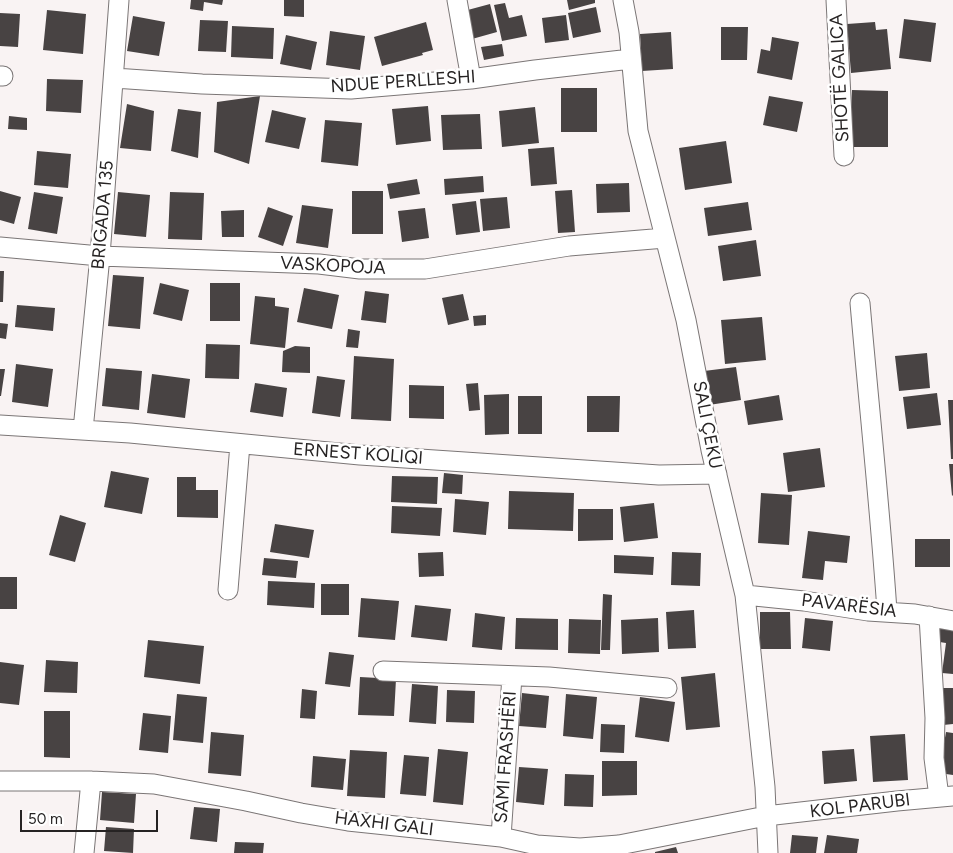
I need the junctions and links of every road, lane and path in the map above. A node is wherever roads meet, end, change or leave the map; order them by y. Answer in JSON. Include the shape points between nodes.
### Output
{"nodes":[{"id":1,"x":118,"y":0,"type":"edge"},
{"id":2,"x":457,"y":0,"type":"edge"},
{"id":3,"x":624,"y":0,"type":"edge"},
{"id":4,"x":836,"y":0,"type":"edge"},
{"id":5,"x":631,"y":59,"type":"junction"},
{"id":6,"x":114,"y":78,"type":"junction"},
{"id":7,"x":471,"y":79,"type":"junction"},
{"id":8,"x":844,"y":156,"type":"dead end"},
{"id":9,"x":665,"y":238,"type":"junction"},
{"id":10,"x":0,"y":247,"type":"edge"},
{"id":11,"x":100,"y":256,"type":"junction"},
{"id":12,"x":860,"y":303,"type":"dead end"},
{"id":13,"x":0,"y":425,"type":"edge"},
{"id":14,"x":83,"y":430,"type":"junction"},
{"id":15,"x":240,"y":444,"type":"junction"},
{"id":16,"x":717,"y":474,"type":"junction"},
{"id":17,"x":228,"y":590,"type":"dead end"},
{"id":18,"x":745,"y":595,"type":"junction"},
{"id":19,"x":887,"y":611,"type":"junction"},
{"id":20,"x":929,"y":616,"type":"junction"},
{"id":21,"x":953,"y":621,"type":"edge"},
{"id":22,"x":383,"y":671,"type":"dead end"},
{"id":23,"x":512,"y":676,"type":"junction"},
{"id":24,"x":667,"y":688,"type":"dead end"},
{"id":25,"x":0,"y":781,"type":"edge"},
{"id":26,"x":92,"y":781,"type":"junction"},
{"id":27,"x":946,"y":797,"type":"edge"},
{"id":28,"x":766,"y":816,"type":"junction"},
{"id":29,"x":500,"y":837,"type":"junction"},
{"id":30,"x":84,"y":853,"type":"edge"},
{"id":31,"x":768,"y":853,"type":"edge"}],
"edges":[{"from":1,"to":6,"type":"street","name":"BRIGADA 135"},
{"from":2,"to":7,"type":"street"},
{"from":3,"to":5,"type":"street","name":"SALI ÇEKU"},
{"from":4,"to":8,"type":"street","name":"SHOTË GALICA"},
{"from":5,"to":7,"type":"street","name":"NDUE PERLLESHI"},
{"from":5,"to":9,"type":"street","name":"SALI ÇEKU","via":[[638,131]]},
{"from":6,"to":7,"type":"street","name":"NDUE PERLLESHI","via":[[352,89]]},
{"from":6,"to":11,"type":"street","name":"BRIGADA 135"},
{"from":9,"to":11,"type":"street","name":"VASKOPOJA","via":[[569,246],[425,269],[360,269],[319,264]]},
{"from":9,"to":16,"type":"street","name":"SALI ÇEKU","via":[[688,329]]},
{"from":10,"to":11,"type":"street","name":"VASKOPOJA"},
{"from":11,"to":14,"type":"street","name":"BRIGADA 135"},
{"from":12,"to":19,"type":"street"},
{"from":13,"to":14,"type":"street","name":"ERNEST KOLIQI"},
{"from":14,"to":15,"type":"street","name":"ERNEST KOLIQI"},
{"from":15,"to":16,"type":"street","name":"ERNEST KOLIQI","via":[[659,474]]},
{"from":15,"to":17,"type":"street"},
{"from":16,"to":18,"type":"street","name":"SALI ÇEKU"},
{"from":18,"to":19,"type":"street","name":"PAVARËSIA"},
{"from":18,"to":28,"type":"street","name":"SALI ÇEKU"},
{"from":19,"to":20,"type":"street","name":"PAVARËSIA"},
{"from":20,"to":21,"type":"street","name":"PAVARËSIA"},
{"from":20,"to":27,"type":"street","via":[[934,758]]},
{"from":22,"to":23,"type":"street","name":"SAMI FRASHËRI"},
{"from":23,"to":24,"type":"street","name":"SAMI FRASHËRI"},
{"from":23,"to":29,"type":"street","name":"SAMI FRASHËRI"},
{"from":25,"to":26,"type":"street","name":"HAXHI GALI"},
{"from":26,"to":29,"type":"street","name":"HAXHI GALI","via":[[154,784],[338,819]]},
{"from":26,"to":30,"type":"street"},
{"from":27,"to":28,"type":"street","name":"KOL PARUBI"},
{"from":28,"to":29,"type":"street","name":"HAXHI GALI","via":[[619,845],[537,845]]},
{"from":28,"to":31,"type":"street","name":"SALI ÇEKU"}]}
